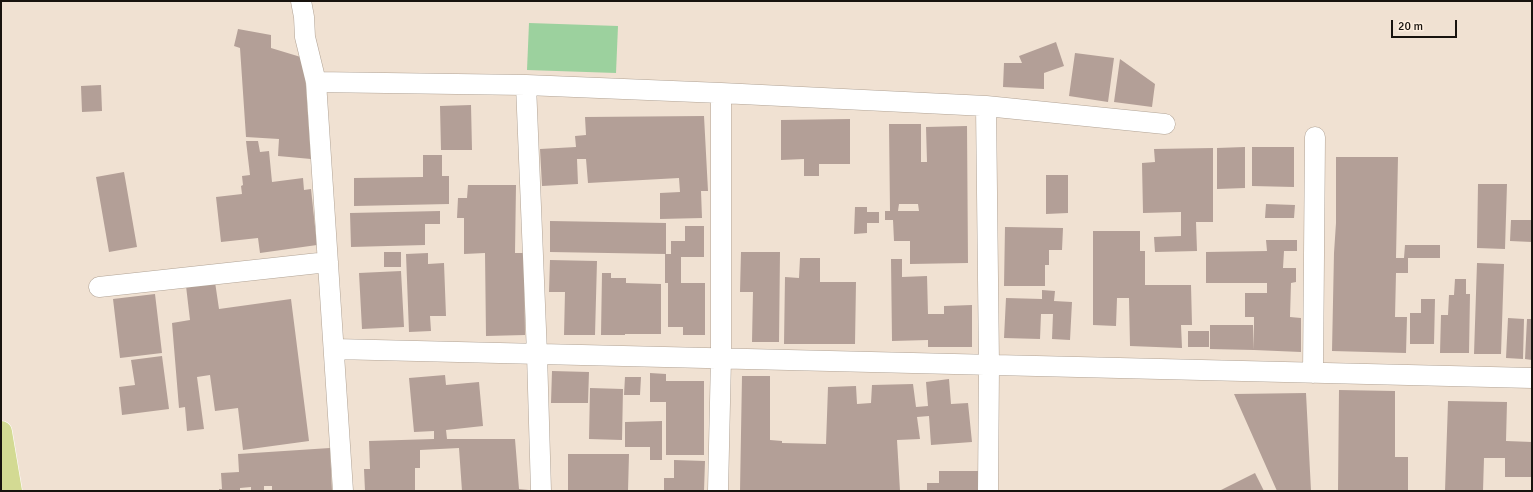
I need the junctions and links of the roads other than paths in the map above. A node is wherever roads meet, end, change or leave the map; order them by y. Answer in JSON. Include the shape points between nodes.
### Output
{"nodes":[{"id":1,"x":300,"y":1,"type":"edge"},
{"id":2,"x":316,"y":82,"type":"junction"},
{"id":3,"x":526,"y":85,"type":"junction"},
{"id":4,"x":721,"y":93,"type":"junction"},
{"id":5,"x":986,"y":106,"type":"junction"},
{"id":6,"x":1165,"y":124,"type":"dead end"},
{"id":7,"x":1316,"y":137,"type":"dead end"},
{"id":8,"x":328,"y":262,"type":"junction"},
{"id":9,"x":98,"y":287,"type":"dead end"},
{"id":10,"x":334,"y":349,"type":"junction"},
{"id":11,"x":537,"y":354,"type":"junction"},
{"id":12,"x":721,"y":358,"type":"junction"},
{"id":13,"x":989,"y":365,"type":"junction"},
{"id":14,"x":1313,"y":373,"type":"junction"},
{"id":15,"x":1532,"y":378,"type":"edge"},
{"id":16,"x":1,"y":432,"type":"edge"},
{"id":17,"x":12,"y":491,"type":"edge"},
{"id":18,"x":343,"y":491,"type":"edge"},
{"id":19,"x":541,"y":491,"type":"edge"},
{"id":20,"x":718,"y":491,"type":"edge"},
{"id":21,"x":988,"y":491,"type":"edge"}],
"edges":[{"from":1,"to":2,"type":"street","via":[[305,37]]},
{"from":2,"to":3,"type":"street"},
{"from":2,"to":8,"type":"street"},
{"from":3,"to":4,"type":"street"},
{"from":3,"to":11,"type":"street"},
{"from":4,"to":5,"type":"street"},
{"from":4,"to":12,"type":"street"},
{"from":5,"to":6,"type":"street"},
{"from":5,"to":13,"type":"street"},
{"from":7,"to":14,"type":"street"},
{"from":8,"to":9,"type":"street"},
{"from":8,"to":10,"type":"street"},
{"from":10,"to":11,"type":"street"},
{"from":10,"to":18,"type":"street"},
{"from":11,"to":12,"type":"street"},
{"from":11,"to":19,"type":"street"},
{"from":12,"to":13,"type":"street"},
{"from":12,"to":20,"type":"street"},
{"from":13,"to":14,"type":"street"},
{"from":13,"to":21,"type":"street"},
{"from":14,"to":15,"type":"street"},
{"from":16,"to":17,"type":"highway"}]}
